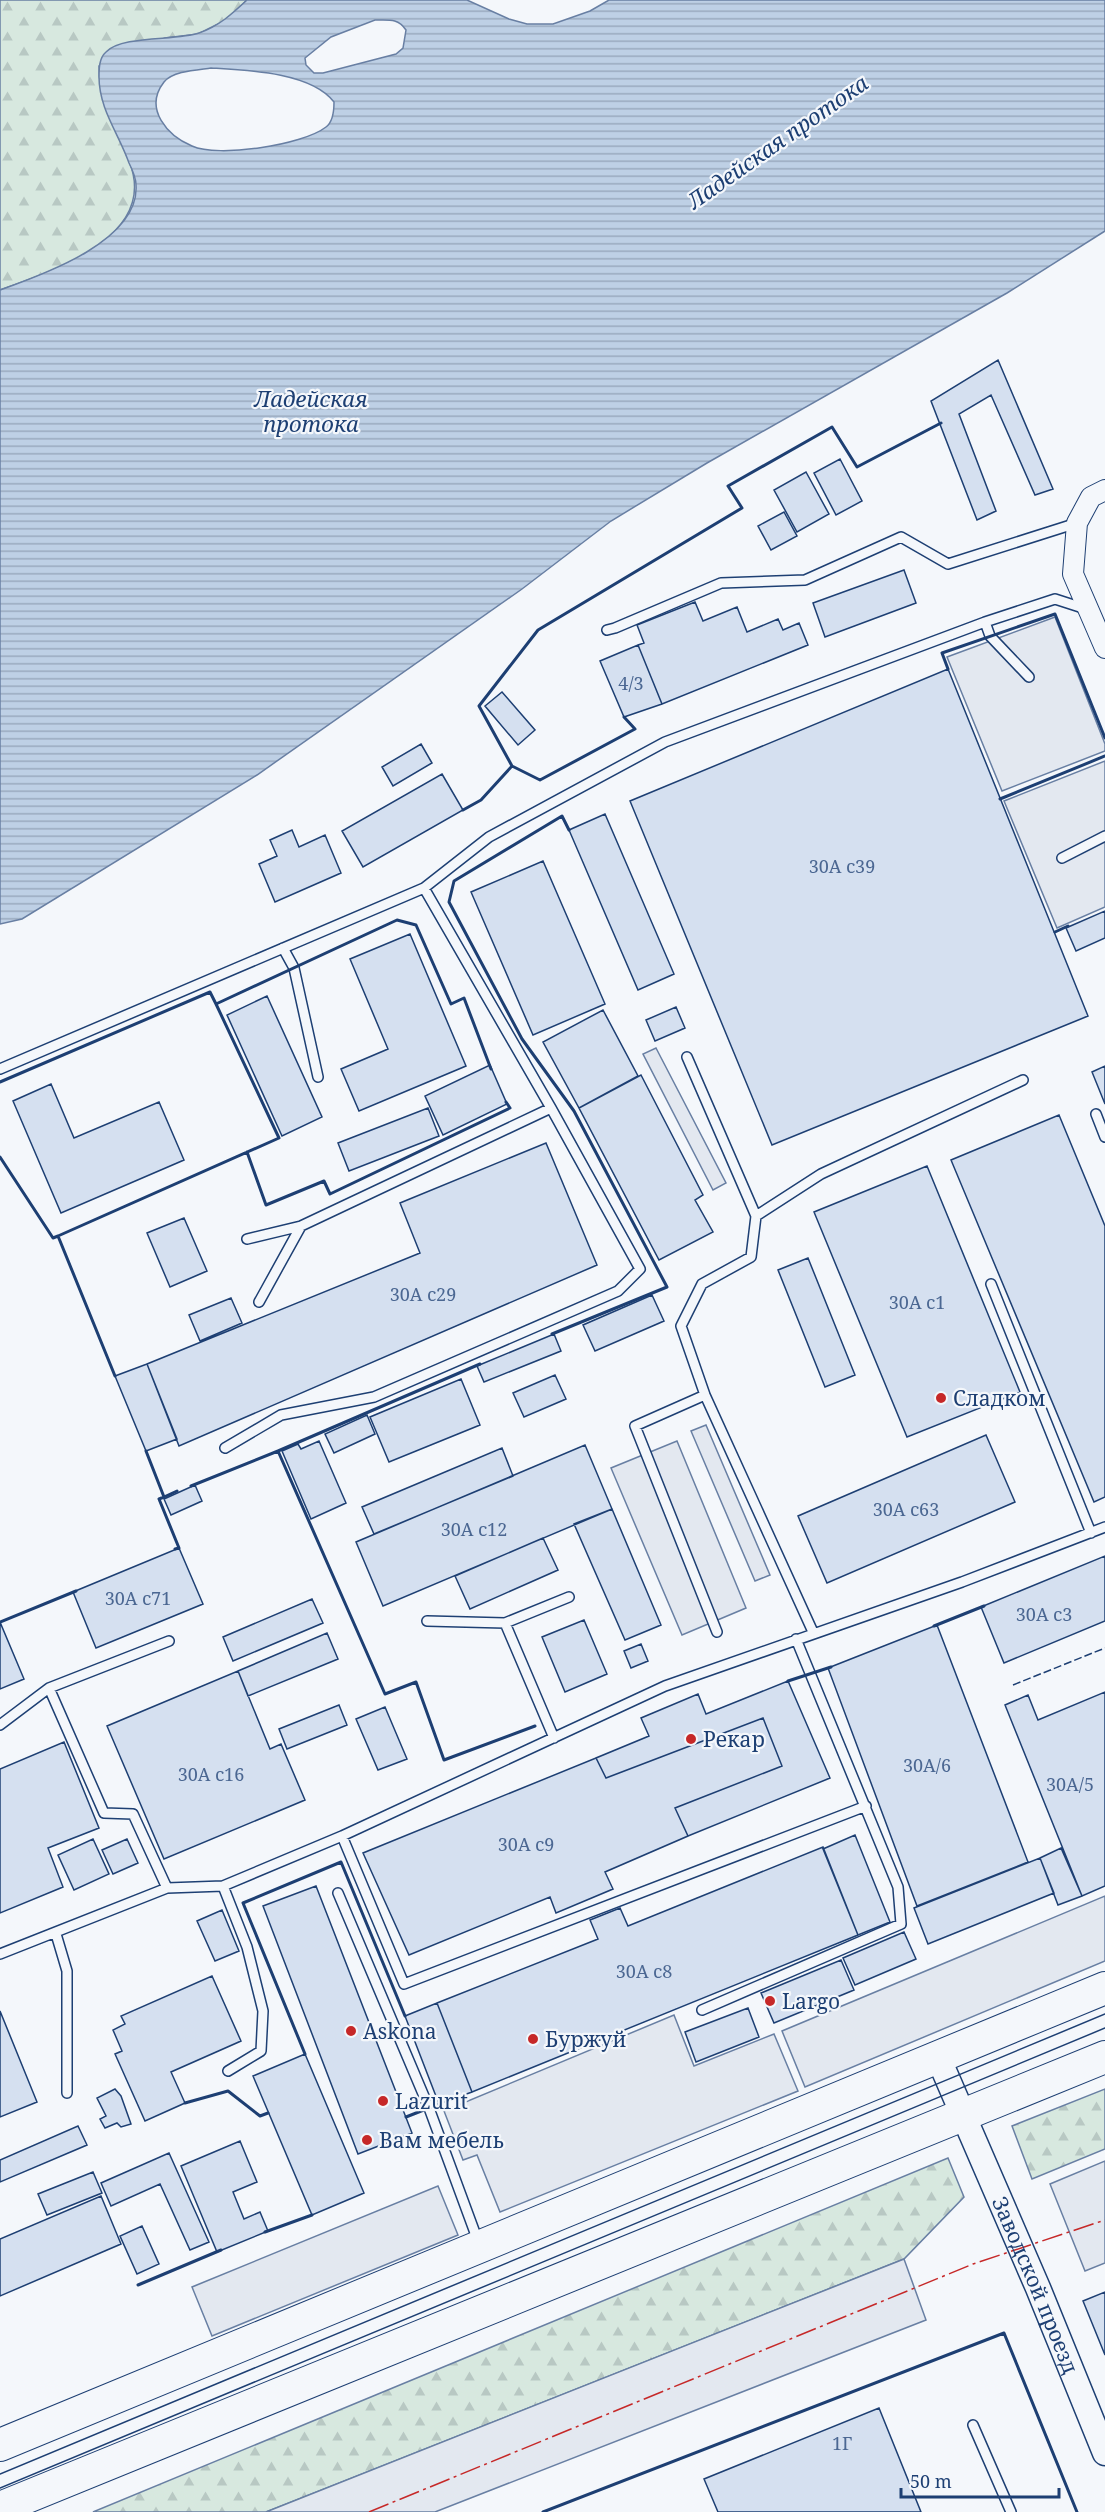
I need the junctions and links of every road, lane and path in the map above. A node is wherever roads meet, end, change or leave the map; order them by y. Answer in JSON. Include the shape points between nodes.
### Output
{"nodes":[{"id":1,"x":1098,"y":494,"type":"edge"},
{"id":2,"x":1077,"y":523,"type":"junction"},
{"id":3,"x":1090,"y":610,"type":"junction"},
{"id":4,"x":986,"y":622,"type":"junction"},
{"id":5,"x":607,"y":630,"type":"dead end"},
{"id":6,"x":1105,"y":648,"type":"edge"},
{"id":7,"x":1029,"y":677,"type":"dead end"},
{"id":8,"x":1105,"y":836,"type":"edge"},
{"id":9,"x":1062,"y":858,"type":"dead end"},
{"id":10,"x":424,"y":888,"type":"junction"},
{"id":11,"x":283,"y":948,"type":"junction"},
{"id":12,"x":687,"y":1057,"type":"dead end"},
{"id":13,"x":0,"y":1069,"type":"edge"},
{"id":14,"x":318,"y":1077,"type":"dead end"},
{"id":15,"x":1023,"y":1080,"type":"dead end"},
{"id":16,"x":551,"y":1108,"type":"junction"},
{"id":17,"x":1096,"y":1114,"type":"dead end"},
{"id":18,"x":1105,"y":1137,"type":"edge"},
{"id":19,"x":756,"y":1216,"type":"junction"},
{"id":20,"x":301,"y":1226,"type":"junction"},
{"id":21,"x":246,"y":1239,"type":"dead end"},
{"id":22,"x":991,"y":1284,"type":"dead end"},
{"id":23,"x":260,"y":1302,"type":"dead end"},
{"id":24,"x":705,"y":1395,"type":"junction"},
{"id":25,"x":225,"y":1448,"type":"dead end"},
{"id":26,"x":1105,"y":1527,"type":"edge"},
{"id":27,"x":1091,"y":1533,"type":"junction"},
{"id":28,"x":569,"y":1597,"type":"dead end"},
{"id":29,"x":427,"y":1621,"type":"dead end"},
{"id":30,"x":505,"y":1623,"type":"junction"},
{"id":31,"x":717,"y":1632,"type":"dead end"},
{"id":32,"x":813,"y":1632,"type":"junction"},
{"id":33,"x":795,"y":1639,"type":"junction"},
{"id":34,"x":169,"y":1641,"type":"dead end"},
{"id":35,"x":49,"y":1688,"type":"junction"},
{"id":36,"x":0,"y":1725,"type":"edge"},
{"id":37,"x":554,"y":1738,"type":"junction"},
{"id":38,"x":866,"y":1806,"type":"junction"},
{"id":39,"x":342,"y":1836,"type":"junction"},
{"id":40,"x":223,"y":1886,"type":"junction"},
{"id":41,"x":167,"y":1888,"type":"junction"},
{"id":42,"x":338,"y":1893,"type":"dead end"},
{"id":43,"x":56,"y":1934,"type":"junction"},
{"id":44,"x":0,"y":1954,"type":"edge"},
{"id":45,"x":1105,"y":1988,"type":"edge"},
{"id":46,"x":702,"y":2010,"type":"dead end"},
{"id":47,"x":938,"y":2057,"type":"junction"},
{"id":48,"x":1105,"y":2057,"type":"edge"},
{"id":49,"x":228,"y":2071,"type":"dead end"},
{"id":50,"x":67,"y":2093,"type":"dead end"},
{"id":51,"x":963,"y":2116,"type":"junction"},
{"id":52,"x":481,"y":2247,"type":"junction"},
{"id":53,"x":974,"y":2425,"type":"dead end"},
{"id":54,"x":0,"y":2445,"type":"edge"},
{"id":55,"x":1105,"y":2453,"type":"edge"},
{"id":56,"x":0,"y":2508,"type":"edge"},
{"id":57,"x":1011,"y":2512,"type":"edge"}],
"edges":[{"from":1,"to":2,"type":"street"},
{"from":2,"to":3,"type":"street","via":[[1072,574]]},
{"from":2,"to":5,"type":"lane","via":[[948,564],[902,537],[805,580],[721,583]]},
{"from":3,"to":4,"type":"lane","via":[[1055,599]]},
{"from":3,"to":6,"type":"street"},
{"from":4,"to":7,"type":"lane","via":[[990,636]]},
{"from":4,"to":10,"type":"lane","via":[[665,742],[489,837]]},
{"from":8,"to":9,"type":"lane"},
{"from":10,"to":11,"type":"lane"},
{"from":10,"to":16,"type":"lane"},
{"from":11,"to":13,"type":"lane"},
{"from":11,"to":14,"type":"lane","via":[[294,968]]},
{"from":12,"to":19,"type":"lane"},
{"from":15,"to":19,"type":"lane","via":[[821,1174]]},
{"from":16,"to":20,"type":"lane"},
{"from":16,"to":25,"type":"lane","via":[[639,1269],[618,1292],[385,1393],[281,1415]]},
{"from":17,"to":18,"type":"lane"},
{"from":19,"to":24,"type":"lane","via":[[751,1257],[702,1284],[681,1326]]},
{"from":20,"to":21,"type":"lane"},
{"from":20,"to":23,"type":"lane"},
{"from":22,"to":27,"type":"lane"},
{"from":24,"to":31,"type":"lane","via":[[635,1426]]},
{"from":24,"to":32,"type":"lane"},
{"from":26,"to":27,"type":"lane"},
{"from":27,"to":32,"type":"lane","via":[[963,1582]]},
{"from":28,"to":30,"type":"lane"},
{"from":29,"to":30,"type":"lane"},
{"from":30,"to":37,"type":"lane"},
{"from":32,"to":33,"type":"lane"},
{"from":33,"to":37,"type":"lane","via":[[665,1686]]},
{"from":33,"to":38,"type":"lane"},
{"from":34,"to":35,"type":"lane"},
{"from":35,"to":36,"type":"lane"},
{"from":35,"to":41,"type":"lane","via":[[104,1813],[133,1814]]},
{"from":37,"to":39,"type":"lane"},
{"from":38,"to":39,"type":"lane","via":[[404,1984]]},
{"from":38,"to":46,"type":"lane","via":[[898,1887],[901,1924]]},
{"from":39,"to":40,"type":"lane"},
{"from":40,"to":41,"type":"lane"},
{"from":40,"to":49,"type":"lane","via":[[247,1947],[263,2012],[261,2051]]},
{"from":41,"to":43,"type":"lane"},
{"from":42,"to":52,"type":"lane","via":[[429,2108]]},
{"from":43,"to":44,"type":"lane"},
{"from":43,"to":50,"type":"lane","via":[[67,1971]]},
{"from":45,"to":47,"type":"highway"},
{"from":47,"to":51,"type":"street","name":"Заводской проезд"},
{"from":47,"to":52,"type":"highway"},
{"from":48,"to":51,"type":"highway"},
{"from":51,"to":55,"type":"street","name":"Заводской проезд"},
{"from":51,"to":56,"type":"highway"},
{"from":52,"to":54,"type":"highway"},
{"from":53,"to":57,"type":"lane"}]}
